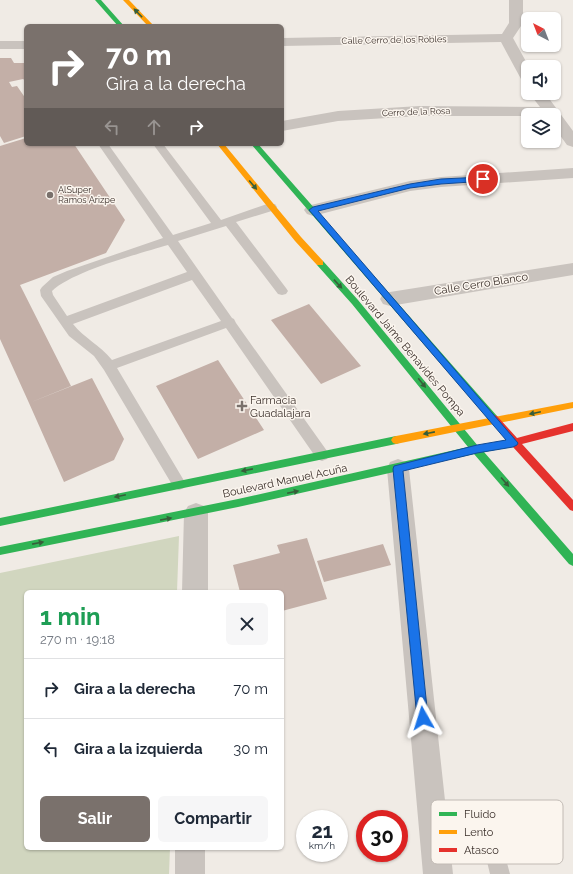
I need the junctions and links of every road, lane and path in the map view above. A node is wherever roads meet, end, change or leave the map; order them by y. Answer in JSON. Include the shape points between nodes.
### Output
{"nodes":[{"id":1,"x":98,"y":0,"type":"edge"},
{"id":2,"x":126,"y":0,"type":"edge"},
{"id":3,"x":516,"y":0,"type":"edge"},
{"id":4,"x":119,"y":24,"type":"edge"},
{"id":5,"x":149,"y":24,"type":"edge"},
{"id":6,"x":506,"y":38,"type":"junction"},
{"id":7,"x":284,"y":42,"type":"edge"},
{"id":8,"x":0,"y":45,"type":"edge"},
{"id":9,"x":24,"y":45,"type":"edge"},
{"id":10,"x":521,"y":67,"type":"edge"},
{"id":11,"x":542,"y":100,"type":"edge"},
{"id":12,"x":548,"y":108,"type":"edge"},
{"id":13,"x":521,"y":113,"type":"edge"},
{"id":14,"x":561,"y":125,"type":"edge"},
{"id":15,"x":284,"y":126,"type":"edge"},
{"id":16,"x":573,"y":142,"type":"edge"},
{"id":17,"x":104,"y":146,"type":"edge"},
{"id":18,"x":160,"y":146,"type":"edge"},
{"id":19,"x":222,"y":146,"type":"edge"},
{"id":20,"x":256,"y":146,"type":"edge"},
{"id":21,"x":234,"y":162,"type":"junction"},
{"id":22,"x":252,"y":167,"type":"dead end"},
{"id":23,"x":573,"y":173,"type":"edge"},
{"id":24,"x":270,"y":176,"type":"dead end"},
{"id":25,"x":300,"y":195,"type":"junction"},
{"id":26,"x":271,"y":207,"type":"junction"},
{"id":27,"x":313,"y":210,"type":"junction"},
{"id":28,"x":224,"y":223,"type":"junction"},
{"id":29,"x":170,"y":240,"type":"junction"},
{"id":30,"x":573,"y":269,"type":"edge"},
{"id":31,"x":195,"y":274,"type":"junction"},
{"id":32,"x":282,"y":291,"type":"dead end"},
{"id":33,"x":390,"y":299,"type":"junction"},
{"id":34,"x":64,"y":322,"type":"junction"},
{"id":35,"x":230,"y":322,"type":"junction"},
{"id":36,"x":108,"y":366,"type":"junction"},
{"id":37,"x":573,"y":405,"type":"edge"},
{"id":38,"x":495,"y":421,"type":"junction"},
{"id":39,"x":457,"y":428,"type":"junction"},
{"id":40,"x":573,"y":428,"type":"edge"},
{"id":41,"x":513,"y":443,"type":"junction"},
{"id":42,"x":477,"y":449,"type":"junction"},
{"id":43,"x":322,"y":455,"type":"junction"},
{"id":44,"x":398,"y":469,"type":"junction"},
{"id":45,"x":178,"y":484,"type":"junction"},
{"id":46,"x":573,"y":507,"type":"edge"},
{"id":47,"x":196,"y":513,"type":"junction"},
{"id":48,"x":0,"y":522,"type":"edge"},
{"id":49,"x":0,"y":551,"type":"edge"},
{"id":50,"x":573,"y":561,"type":"edge"},
{"id":51,"x":195,"y":590,"type":"edge"},
{"id":52,"x":431,"y":803,"type":"edge"},
{"id":53,"x":190,"y":850,"type":"edge"},
{"id":54,"x":437,"y":864,"type":"edge"},
{"id":55,"x":498,"y":864,"type":"edge"},
{"id":56,"x":190,"y":874,"type":"edge"},
{"id":57,"x":438,"y":874,"type":"edge"},
{"id":58,"x":500,"y":874,"type":"edge"}],
"edges":[{"from":1,"to":4,"type":"main road"},
{"from":5,"to":2,"type":"main road","one_way":true},
{"from":3,"to":6,"type":"street","via":[[516,23]]},
{"from":6,"to":7,"type":"street","name":"Calle Cerro de los Robles"},
{"from":6,"to":10,"type":"street"},
{"from":8,"to":9,"type":"street"},
{"from":11,"to":12,"type":"street"},
{"from":13,"to":15,"type":"street","name":"Cerro de la Rosa","via":[[420,111],[338,116]]},
{"from":14,"to":16,"type":"street"},
{"from":17,"to":29,"type":"lane"},
{"from":18,"to":28,"type":"lane"},
{"from":19,"to":21,"type":"main road","name":"Boulevard Jaime Benavides Pompa"},
{"from":20,"to":25,"type":"main road","name":"Boulevard Jaime Benavides Pompa"},
{"from":21,"to":22,"type":"main road"},
{"from":21,"to":26,"type":"main road","name":"Boulevard Jaime Benavides Pompa","one_way":true},
{"from":23,"to":27,"type":"street","via":[[418,185]]},
{"from":24,"to":25,"type":"main road"},
{"from":25,"to":27,"type":"main road","name":"Boulevard Jaime Benavides Pompa"},
{"from":26,"to":28,"type":"lane"},
{"from":26,"to":39,"type":"main road","name":"Boulevard Jaime Benavides Pompa","one_way":true,"via":[[360,308]]},
{"from":27,"to":33,"type":"main road","name":"Boulevard Jaime Benavides Pompa"},
{"from":28,"to":29,"type":"lane"},
{"from":28,"to":32,"type":"lane"},
{"from":29,"to":31,"type":"lane"},
{"from":29,"to":34,"type":"lane","via":[[51,284],[46,290],[47,296]]},
{"from":30,"to":33,"type":"street","name":"Calle Cerro Blanco"},
{"from":31,"to":34,"type":"lane"},
{"from":31,"to":35,"type":"lane"},
{"from":33,"to":38,"type":"main road","name":"Boulevard Jaime Benavides Pompa"},
{"from":34,"to":36,"type":"lane","via":[[73,334],[99,353]]},
{"from":35,"to":36,"type":"lane"},
{"from":35,"to":43,"type":"lane"},
{"from":36,"to":45,"type":"lane"},
{"from":37,"to":38,"type":"main road","name":"Boulevard Manuel Acuña","one_way":true},
{"from":38,"to":39,"type":"main road","name":"Boulevard Manuel Acuña"},
{"from":38,"to":41,"type":"main road","name":"Boulevard Jaime Benavides Pompa"},
{"from":39,"to":42,"type":"main road","name":"Boulevard Jaime Benavides Pompa"},
{"from":39,"to":43,"type":"main road","name":"Boulevard Manuel Acuña","one_way":true},
{"from":40,"to":41,"type":"main road","name":"Boulevard Manuel Acuña"},
{"from":41,"to":42,"type":"main road","name":"Boulevard Manuel Acuña"},
{"from":41,"to":46,"type":"main road","name":"Boulevard Jaime Benavides Pompa"},
{"from":42,"to":44,"type":"main road","name":"Boulevard Manuel Acuña"},
{"from":42,"to":50,"type":"main road","name":"Boulevard Jaime Benavides Pompa","one_way":true},
{"from":43,"to":45,"type":"main road","name":"Boulevard Manuel Acuña","one_way":true},
{"from":47,"to":44,"type":"main road","name":"Boulevard Manuel Acuña","one_way":true},
{"from":44,"to":52,"type":"street"},
{"from":45,"to":48,"type":"main road","name":"Boulevard Manuel Acuña","one_way":true},
{"from":49,"to":47,"type":"main road","name":"Boulevard Manuel Acuña","one_way":true},
{"from":47,"to":51,"type":"street"},
{"from":53,"to":56,"type":"street"},
{"from":54,"to":57,"type":"street"},
{"from":55,"to":58,"type":"lane"}]}
